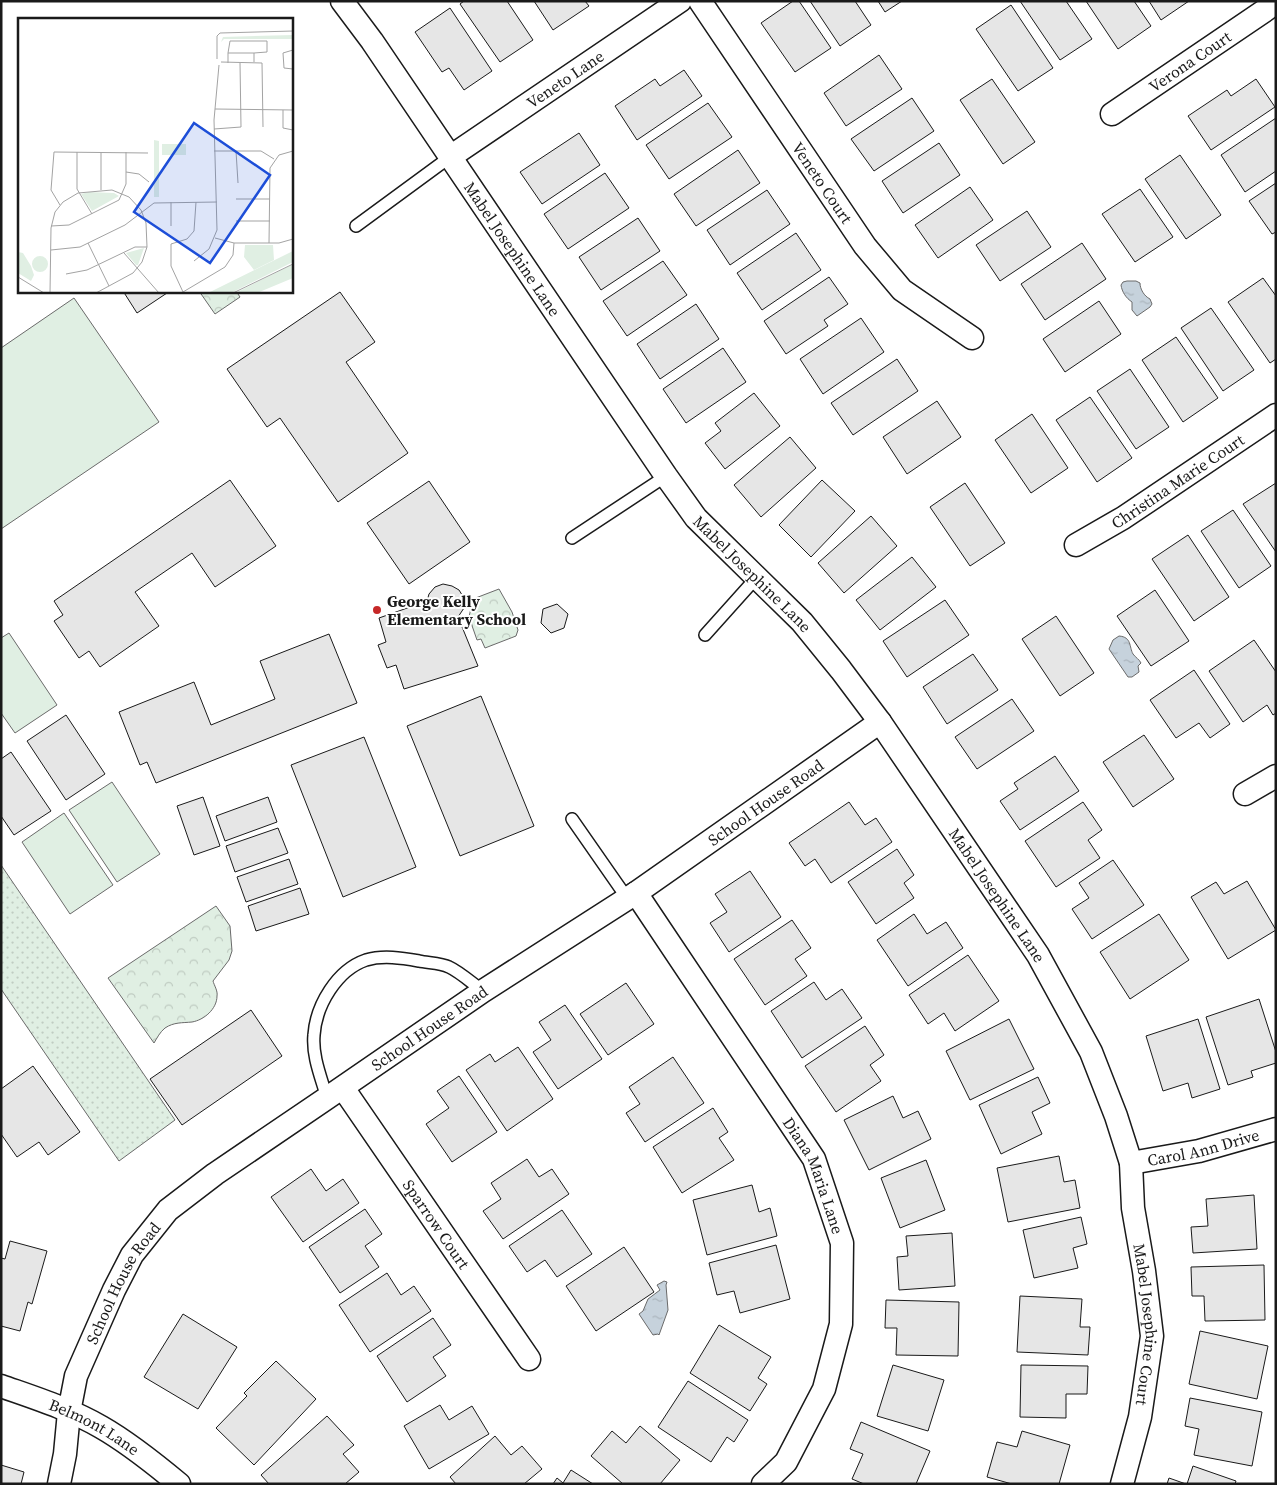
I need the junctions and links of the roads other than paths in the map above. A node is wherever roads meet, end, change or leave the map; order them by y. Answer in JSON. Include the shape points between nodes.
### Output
{"nodes":[{"id":1,"x":342,"y":1,"type":"edge"},
{"id":2,"x":680,"y":1,"type":"edge"},
{"id":3,"x":700,"y":1,"type":"edge"},
{"id":4,"x":1268,"y":11,"type":"edge"},
{"id":5,"x":1112,"y":114,"type":"dead end"},
{"id":6,"x":450,"y":157,"type":"junction"},
{"id":7,"x":356,"y":226,"type":"dead end"},
{"id":8,"x":972,"y":338,"type":"dead end"},
{"id":9,"x":1276,"y":415,"type":"edge"},
{"id":10,"x":666,"y":476,"type":"junction"},
{"id":11,"x":572,"y":538,"type":"dead end"},
{"id":12,"x":1076,"y":544,"type":"dead end"},
{"id":13,"x":757,"y":577,"type":"junction"},
{"id":14,"x":705,"y":635,"type":"dead end"},
{"id":15,"x":880,"y":722,"type":"junction"},
{"id":16,"x":1276,"y":776,"type":"edge"},
{"id":17,"x":1246,"y":794,"type":"dead end"},
{"id":18,"x":572,"y":819,"type":"dead end"},
{"id":19,"x":632,"y":896,"type":"junction"},
{"id":20,"x":483,"y":991,"type":"junction"},
{"id":21,"x":335,"y":1093,"type":"junction"},
{"id":22,"x":1276,"y":1129,"type":"edge"},
{"id":23,"x":1131,"y":1164,"type":"junction"},
{"id":24,"x":530,"y":1359,"type":"dead end"},
{"id":25,"x":1,"y":1386,"type":"edge"},
{"id":26,"x":69,"y":1412,"type":"junction"},
{"id":27,"x":59,"y":1484,"type":"edge"},
{"id":28,"x":180,"y":1484,"type":"edge"},
{"id":29,"x":763,"y":1484,"type":"edge"},
{"id":30,"x":1122,"y":1484,"type":"edge"}],
"edges":[{"from":1,"to":6,"type":"street","name":"Mabel Josephine Lane"},
{"from":2,"to":6,"type":"street","name":"Veneto Lane"},
{"from":3,"to":8,"type":"street","name":"Veneto Court","via":[[865,246],[902,290]]},
{"from":4,"to":5,"type":"street","name":"Verona Court"},
{"from":6,"to":7,"type":"lane"},
{"from":6,"to":10,"type":"street","name":"Mabel Josephine Lane"},
{"from":9,"to":12,"type":"street","name":"Christina Marie Court","via":[[1123,518]]},
{"from":10,"to":11,"type":"lane"},
{"from":10,"to":13,"type":"street","name":"Mabel Josephine Lane","via":[[696,518]]},
{"from":13,"to":14,"type":"lane"},
{"from":13,"to":15,"type":"street","name":"Mabel Josephine Lane","via":[[802,622]]},
{"from":15,"to":19,"type":"street","name":"School House Road"},
{"from":15,"to":23,"type":"street","name":"Mabel Josephine Lane","via":[[1038,956],[1091,1052]]},
{"from":16,"to":17,"type":"street"},
{"from":18,"to":19,"type":"lane"},
{"from":19,"to":20,"type":"street","name":"School House Road"},
{"from":19,"to":29,"type":"street","name":"Diana Maria Lane","via":[[814,1158],[842,1243],[841,1324],[824,1388],[786,1462]]},
{"from":20,"to":21,"type":"street","name":"School House Road"},
{"from":20,"to":21,"type":"lane","via":[[448,966],[394,957],[366,960],[349,970],[328,994],[318,1014],[314,1035],[315,1057]]},
{"from":21,"to":24,"type":"street","name":"Sparrow Court"},
{"from":21,"to":26,"type":"street","name":"School House Road","via":[[189,1193],[156,1224],[132,1255],[102,1317],[76,1376]]},
{"from":22,"to":23,"type":"street","name":"Carol Ann Drive","via":[[1198,1151]]},
{"from":23,"to":30,"type":"street","name":"Mabel Josephine Court","via":[[1133,1208],[1152,1336],[1140,1417]]},
{"from":25,"to":26,"type":"street","name":"Belmont Lane"},
{"from":26,"to":27,"type":"street","name":"School House Road"},
{"from":26,"to":28,"type":"street","name":"Belmont Lane","via":[[102,1427]]}]}
